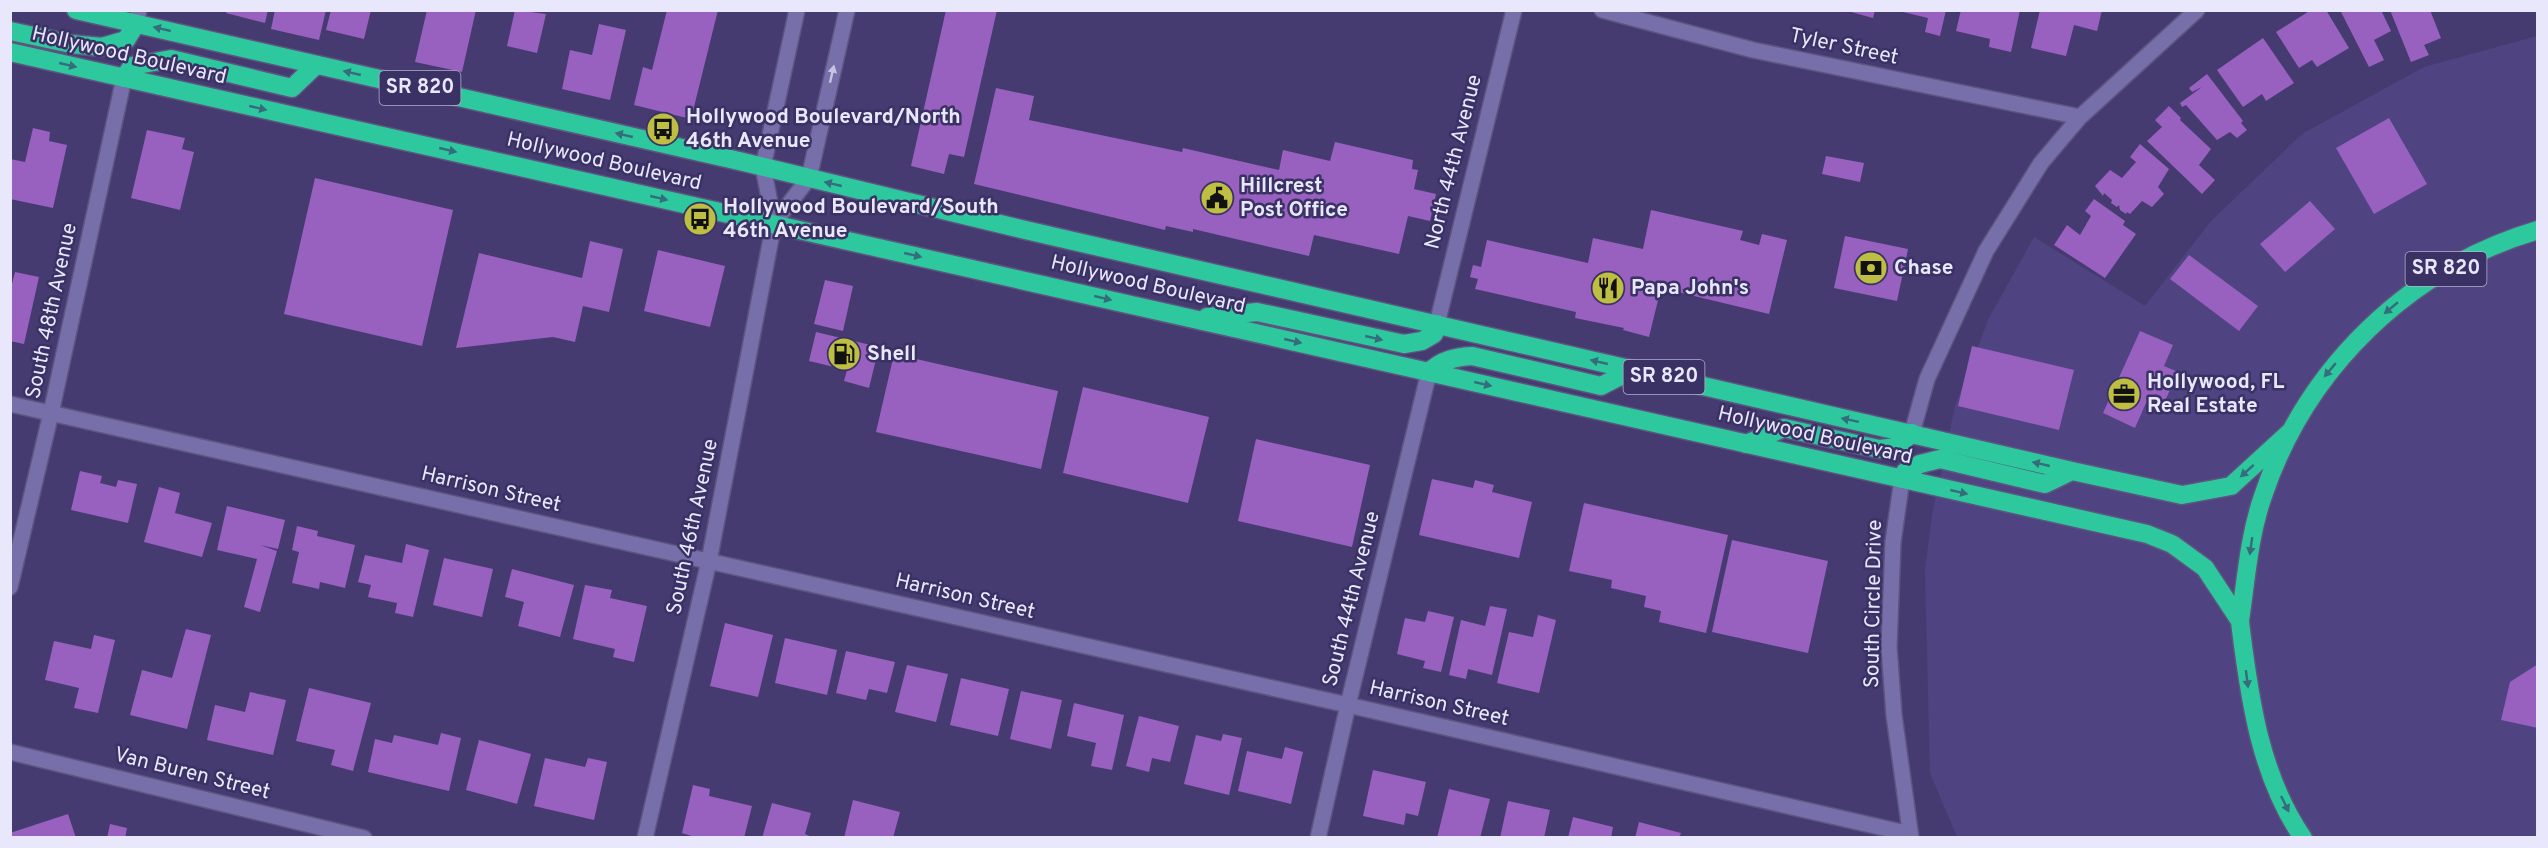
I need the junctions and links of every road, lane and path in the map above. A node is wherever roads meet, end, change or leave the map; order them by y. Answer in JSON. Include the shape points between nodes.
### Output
{"nodes":[{"id":1,"x":76,"y":10,"type":"edge"},
{"id":2,"x":797,"y":10,"type":"edge"},
{"id":3,"x":847,"y":10,"type":"edge"},
{"id":4,"x":1514,"y":10,"type":"edge"},
{"id":5,"x":1602,"y":10,"type":"edge"},
{"id":6,"x":2197,"y":10,"type":"edge"},
{"id":7,"x":138,"y":17,"type":"edge"},
{"id":8,"x":10,"y":31,"type":"edge"},
{"id":9,"x":10,"y":52,"type":"edge"},
{"id":10,"x":316,"y":65,"type":"junction"},
{"id":11,"x":124,"y":78,"type":"junction"},
{"id":12,"x":2080,"y":117,"type":"junction"},
{"id":13,"x":763,"y":166,"type":"junction"},
{"id":14,"x":809,"y":178,"type":"junction"},
{"id":15,"x":774,"y":223,"type":"junction"},
{"id":16,"x":2538,"y":230,"type":"edge"},
{"id":17,"x":1193,"y":319,"type":"junction"},
{"id":18,"x":1437,"y":324,"type":"junction"},
{"id":19,"x":1632,"y":370,"type":"junction"},
{"id":20,"x":1430,"y":372,"type":"junction"},
{"id":21,"x":10,"y":404,"type":"edge"},
{"id":22,"x":51,"y":413,"type":"junction"},
{"id":23,"x":2290,"y":432,"type":"junction"},
{"id":24,"x":1912,"y":434,"type":"junction"},
{"id":25,"x":1746,"y":444,"type":"junction"},
{"id":26,"x":2072,"y":471,"type":"junction"},
{"id":27,"x":1902,"y":479,"type":"junction"},
{"id":28,"x":709,"y":561,"type":"junction"},
{"id":29,"x":10,"y":587,"type":"edge"},
{"id":30,"x":2240,"y":621,"type":"junction"},
{"id":31,"x":1348,"y":705,"type":"junction"},
{"id":32,"x":10,"y":752,"type":"edge"},
{"id":33,"x":1911,"y":836,"type":"edge"},
{"id":34,"x":364,"y":837,"type":"edge"},
{"id":35,"x":645,"y":837,"type":"edge"},
{"id":36,"x":1318,"y":837,"type":"edge"},
{"id":37,"x":2303,"y":837,"type":"edge"}],
"edges":[{"from":1,"to":7,"type":"highway","name":"Hollywood Boulevard","number":"SR 820"},
{"from":2,"to":13,"type":"street"},
{"from":14,"to":3,"type":"street","one_way":true},
{"from":4,"to":18,"type":"street","name":"North 44th Avenue"},
{"from":5,"to":12,"type":"street","name":"Tyler Street","via":[[1753,50]]},
{"from":6,"to":12,"type":"street"},
{"from":7,"to":8,"type":"highway","via":[[126,40],[102,47]]},
{"from":10,"to":7,"type":"highway","name":"Hollywood Boulevard","number":"SR 820","one_way":true},
{"from":9,"to":11,"type":"highway","name":"Hollywood Boulevard","number":"SR 820","one_way":true},
{"from":10,"to":11,"type":"highway","via":[[292,88],[171,59],[132,66]]},
{"from":13,"to":10,"type":"highway","name":"Hollywood Boulevard","number":"SR 820","one_way":true},
{"from":11,"to":15,"type":"highway","name":"Hollywood Boulevard","number":"SR 820","one_way":true},
{"from":11,"to":22,"type":"street","name":"South 48th Avenue"},
{"from":12,"to":24,"type":"street","via":[[2042,163],[1986,251],[1927,379]]},
{"from":13,"to":14,"type":"highway","name":"Hollywood Boulevard","number":"SR 820"},
{"from":13,"to":15,"type":"street"},
{"from":14,"to":15,"type":"street"},
{"from":18,"to":14,"type":"highway","name":"Hollywood Boulevard","number":"SR 820","one_way":true},
{"from":15,"to":17,"type":"highway","name":"Hollywood Boulevard","number":"SR 820","one_way":true},
{"from":15,"to":28,"type":"street","name":"South 46th Avenue"},
{"from":16,"to":23,"type":"highway","name":"Hollywood Boulevard","number":"SR 820","one_way":true,"via":[[2463,259],[2410,292],[2369,326],[2326,375]]},
{"from":17,"to":18,"type":"highway","one_way":true,"via":[[1257,312],[1404,344],[1434,334]]},
{"from":17,"to":20,"type":"highway","name":"Hollywood Boulevard","number":"SR 820","one_way":true},
{"from":19,"to":18,"type":"highway","name":"Hollywood Boulevard","number":"SR 820","one_way":true},
{"from":19,"to":20,"type":"highway","via":[[1601,386],[1472,356],[1438,363]]},
{"from":24,"to":19,"type":"highway","name":"Hollywood Boulevard","number":"SR 820","one_way":true},
{"from":20,"to":25,"type":"highway","name":"Hollywood Boulevard","number":"SR 820","one_way":true},
{"from":20,"to":31,"type":"street","name":"South 44th Avenue"},
{"from":21,"to":22,"type":"street","name":"Harrison Street"},
{"from":22,"to":28,"type":"street","name":"Harrison Street"},
{"from":22,"to":29,"type":"street","name":"South 48th Avenue"},
{"from":23,"to":26,"type":"highway","name":"Hollywood Boulevard","number":"SR 820","one_way":true,"via":[[2231,486],[2182,495]]},
{"from":23,"to":30,"type":"highway","name":"Hollywood Boulevard","one_way":true,"via":[[2263,495],[2253,532]]},
{"from":24,"to":25,"type":"highway","via":[[1897,447],[1879,449],[1784,428]]},
{"from":26,"to":24,"type":"highway","name":"Hollywood Boulevard","number":"SR 820","one_way":true},
{"from":25,"to":27,"type":"highway","name":"Hollywood Boulevard","number":"SR 820"},
{"from":26,"to":27,"type":"highway","via":[[2045,484],[1940,459],[1920,464],[1905,472]]},
{"from":27,"to":30,"type":"highway","name":"Hollywood Boulevard","number":"SR 820","one_way":true,"via":[[2147,534],[2172,544],[2205,568]]},
{"from":27,"to":33,"type":"street","name":"South Circle Drive","via":[[1893,542],[1890,647],[1894,716]]},
{"from":28,"to":31,"type":"street","name":"Harrison Street"},
{"from":28,"to":35,"type":"street","name":"South 46th Avenue"},
{"from":30,"to":37,"type":"highway","name":"Hollywood Boulevard","number":"SR 820","one_way":true,"via":[[2249,699],[2268,769]]},
{"from":31,"to":33,"type":"street","name":"Harrison Street"},
{"from":31,"to":36,"type":"street","name":"South 44th Avenue"},
{"from":32,"to":34,"type":"street","name":"Van Buren Street"}]}
